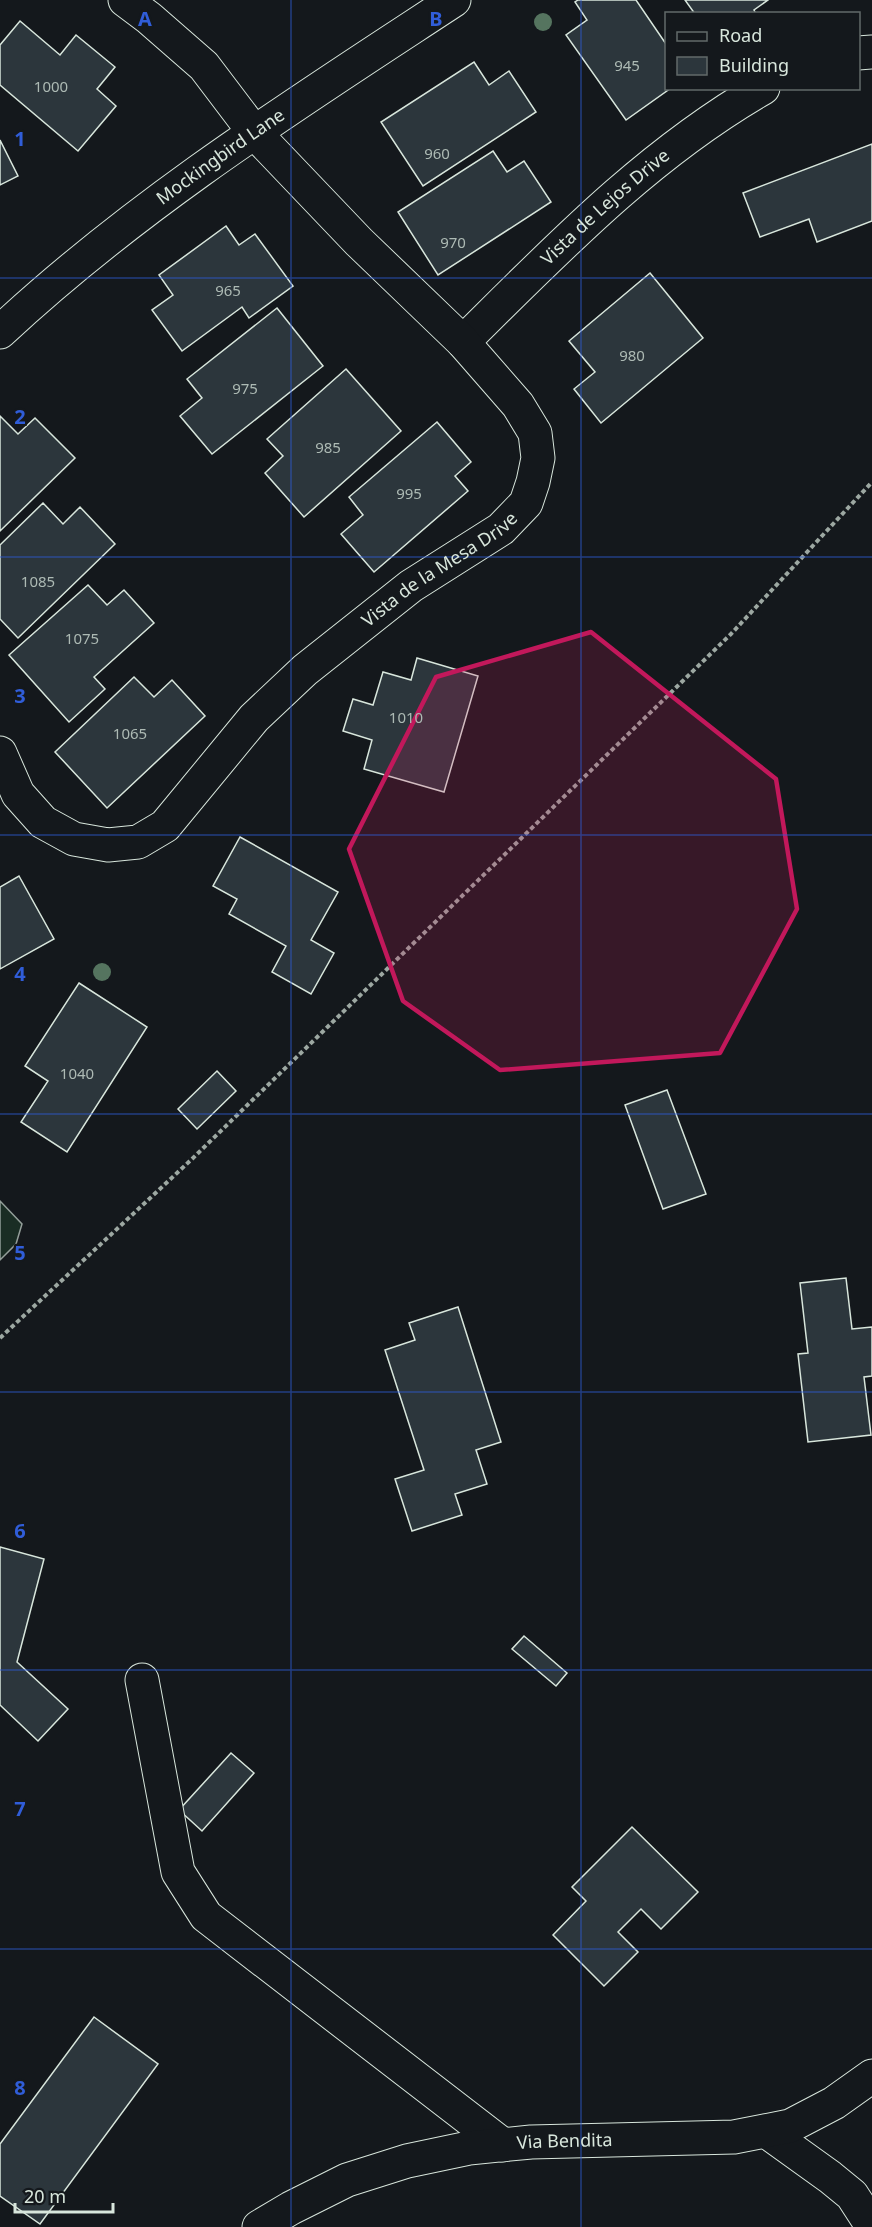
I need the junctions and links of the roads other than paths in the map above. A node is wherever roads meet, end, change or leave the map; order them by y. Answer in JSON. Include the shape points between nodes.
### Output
{"nodes":[{"id":1,"x":124,"y":0,"type":"edge"},
{"id":2,"x":454,"y":0,"type":"edge"},
{"id":3,"x":760,"y":90,"type":"edge"},
{"id":4,"x":254,"y":132,"type":"junction"},
{"id":5,"x":0,"y":332,"type":"edge"},
{"id":6,"x":463,"y":342,"type":"junction"},
{"id":7,"x":0,"y":753,"type":"edge"},
{"id":8,"x":142,"y":1680,"type":"dead end"},
{"id":9,"x":872,"y":2076,"type":"edge"},
{"id":10,"x":766,"y":2131,"type":"junction"},
{"id":11,"x":503,"y":2145,"type":"junction"},
{"id":12,"x":872,"y":2226,"type":"edge"},
{"id":13,"x":259,"y":2227,"type":"edge"}],
"edges":[{"from":1,"to":4,"type":"street","name":"Vista de la Mesa Drive","via":[[204,66]]},
{"from":2,"to":4,"type":"street","name":"Mockingbird Lane"},
{"from":3,"to":6,"type":"street","name":"Vista de Lejos Drive","via":[[691,135],[596,212]]},
{"from":4,"to":5,"type":"street","name":"Mockingbird Lane","via":[[108,239]]},
{"from":4,"to":6,"type":"street","name":"Vista de la Mesa Drive","via":[[359,242]]},
{"from":6,"to":7,"type":"street","name":"Vista de la Mesa Drive","via":[[519,405],[535,433],[538,458],[526,502],[501,529],[411,586],[305,670],[254,718],[165,826],[138,842],[108,845],[74,839],[43,822],[18,794]]},
{"from":8,"to":11,"type":"street","via":[[178,1872],[206,1916]]},
{"from":9,"to":10,"type":"street","name":"Via Bendita","via":[[834,2103],[790,2126]]},
{"from":10,"to":11,"type":"street","name":"Via Bendita","via":[[734,2137]]},
{"from":10,"to":12,"type":"street","via":[[852,2195]]},
{"from":11,"to":13,"type":"street","name":"Via Bendita","via":[[407,2161],[347,2180]]}]}
